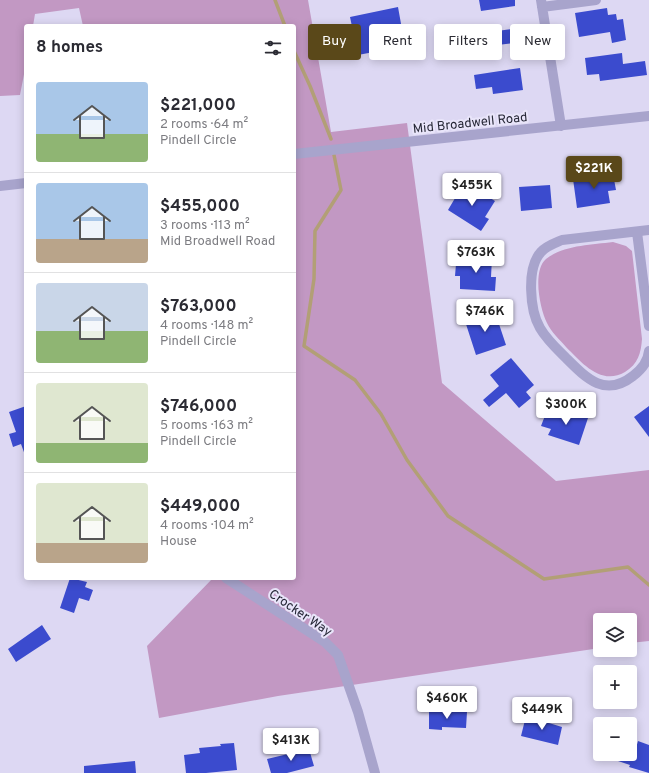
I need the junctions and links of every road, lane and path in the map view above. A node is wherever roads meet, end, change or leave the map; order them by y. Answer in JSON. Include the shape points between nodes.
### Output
{"nodes":[{"id":1,"x":596,"y":0,"type":"edge"},
{"id":2,"x":542,"y":4,"type":"edge"},
{"id":3,"x":649,"y":116,"type":"edge"},
{"id":4,"x":561,"y":126,"type":"junction"},
{"id":5,"x":296,"y":154,"type":"edge"},
{"id":6,"x":24,"y":183,"type":"edge"},
{"id":7,"x":0,"y":186,"type":"edge"},
{"id":8,"x":649,"y":230,"type":"edge"},
{"id":9,"x":637,"y":232,"type":"junction"},
{"id":10,"x":649,"y":326,"type":"edge"},
{"id":11,"x":649,"y":351,"type":"edge"},
{"id":12,"x":229,"y":580,"type":"edge"},
{"id":13,"x":375,"y":773,"type":"edge"}],
"edges":[{"from":1,"to":2,"type":"street"},
{"from":2,"to":4,"type":"street"},
{"from":3,"to":4,"type":"street","name":"Mid Broadwell Road"},
{"from":4,"to":5,"type":"street","name":"Mid Broadwell Road"},
{"from":6,"to":7,"type":"street"},
{"from":8,"to":9,"type":"street"},
{"from":9,"to":10,"type":"street"},
{"from":9,"to":11,"type":"street","via":[[562,240],[540,252],[531,277],[533,306],[540,327],[549,341],[585,377],[597,384],[609,386],[631,378],[641,370]]},
{"from":12,"to":13,"type":"street","name":"Crocker Way","via":[[325,642],[338,655],[358,712]]}]}
